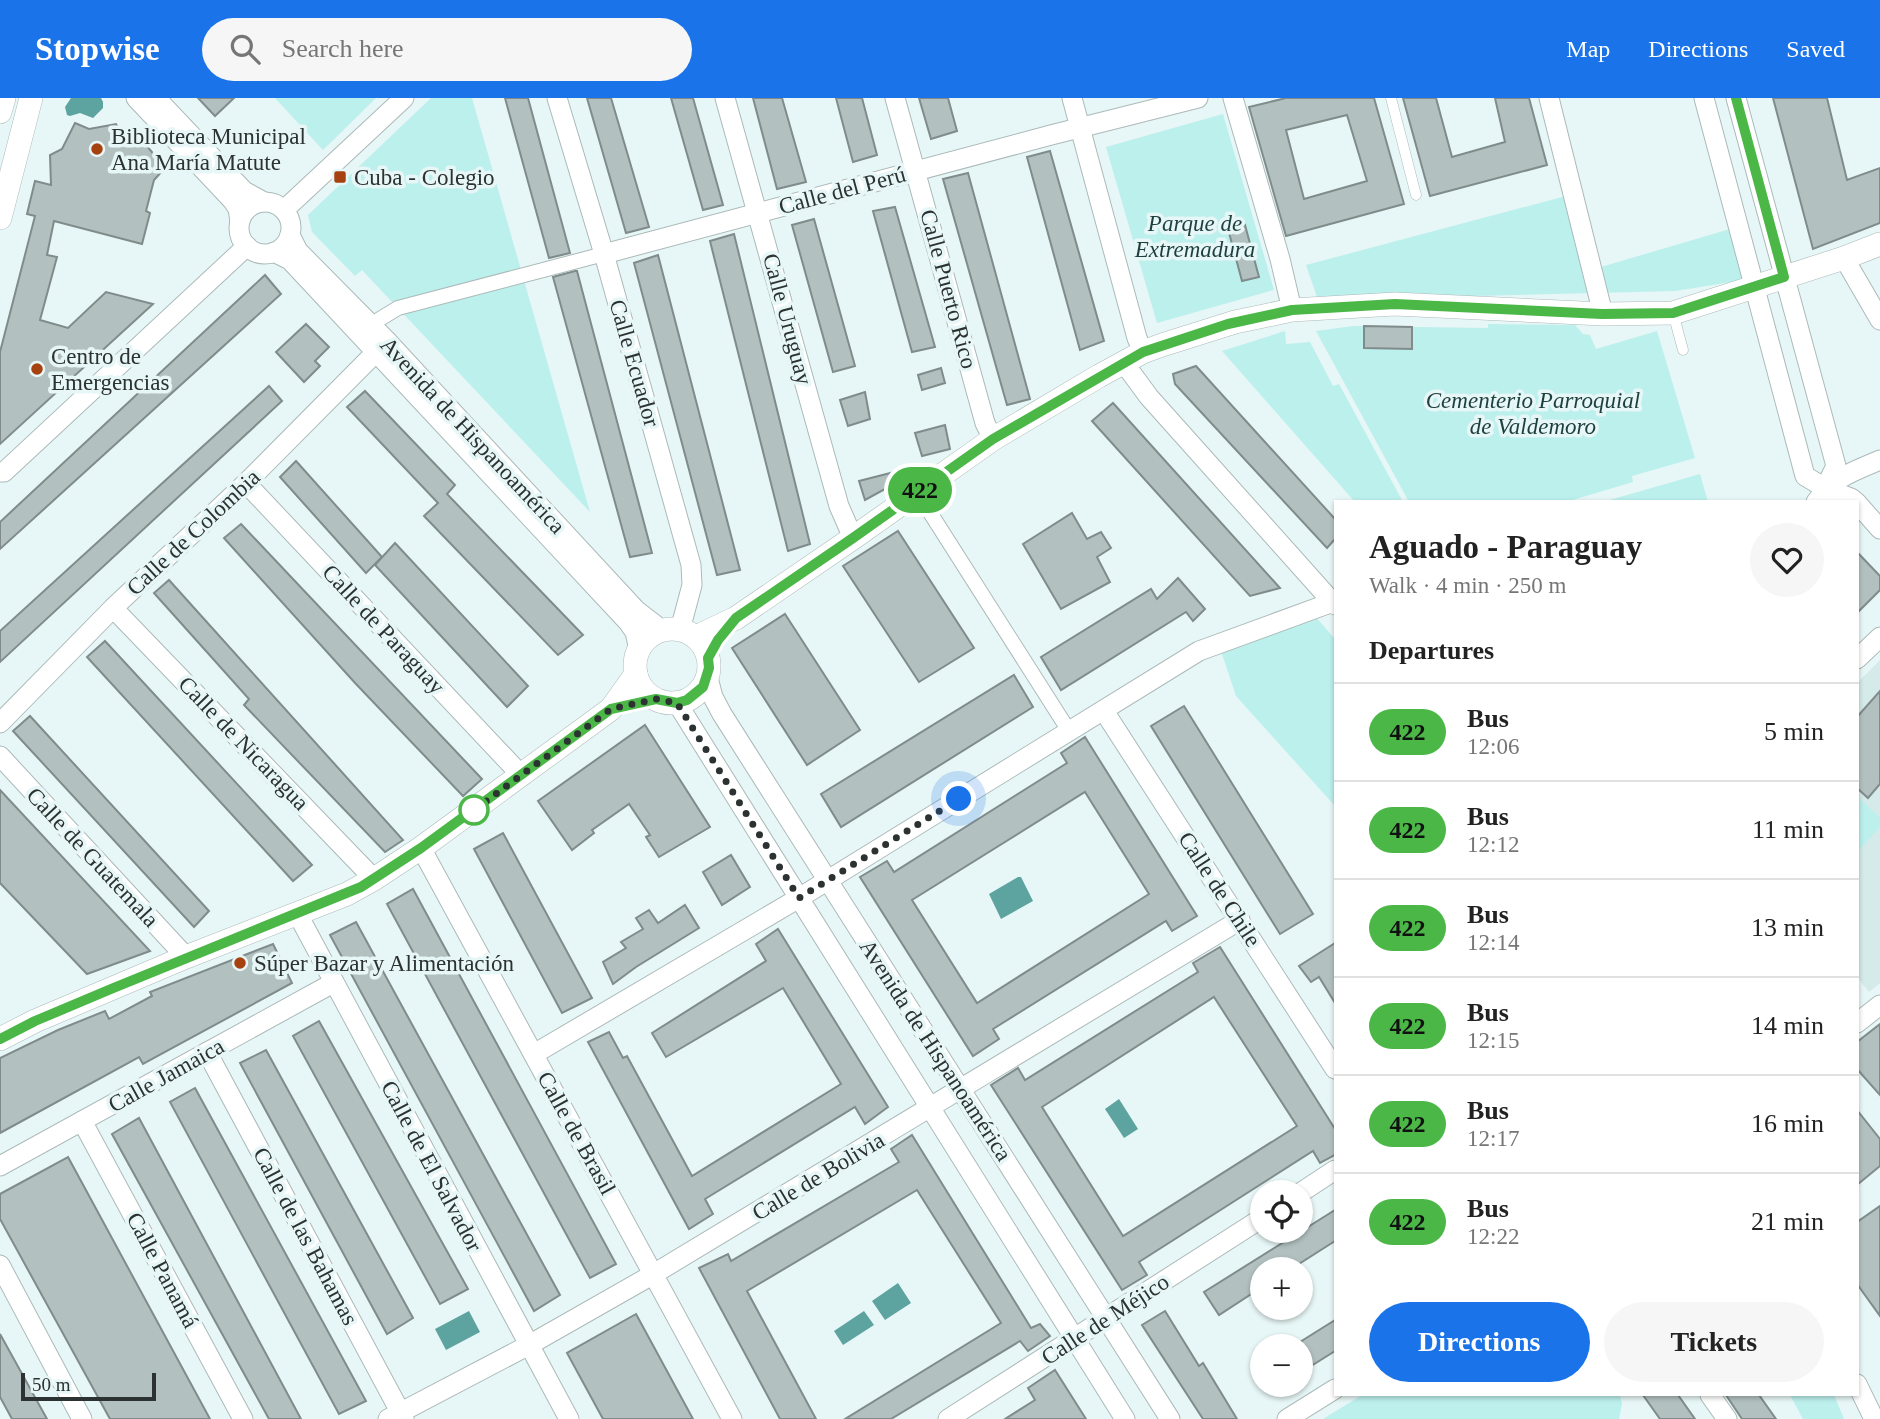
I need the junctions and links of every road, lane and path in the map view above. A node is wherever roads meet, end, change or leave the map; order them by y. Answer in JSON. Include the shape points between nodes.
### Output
{"nodes":[{"id":1,"x":4,"y":98,"type":"edge"},
{"id":2,"x":31,"y":98,"type":"edge"},
{"id":3,"x":136,"y":98,"type":"edge"},
{"id":4,"x":156,"y":98,"type":"edge"},
{"id":5,"x":404,"y":98,"type":"edge"},
{"id":6,"x":557,"y":98,"type":"edge"},
{"id":7,"x":725,"y":98,"type":"edge"},
{"id":8,"x":895,"y":98,"type":"edge"},
{"id":9,"x":1072,"y":98,"type":"edge"},
{"id":10,"x":1198,"y":98,"type":"edge"},
{"id":11,"x":1233,"y":98,"type":"edge"},
{"id":12,"x":1391,"y":98,"type":"edge"},
{"id":13,"x":1549,"y":98,"type":"edge"},
{"id":14,"x":1704,"y":98,"type":"edge"},
{"id":15,"x":1736,"y":98,"type":"edge"},
{"id":16,"x":0,"y":111,"type":"edge"},
{"id":17,"x":1080,"y":127,"type":"junction"},
{"id":18,"x":915,"y":171,"type":"junction"},
{"id":19,"x":1416,"y":195,"type":"dead end"},
{"id":20,"x":264,"y":202,"type":"junction"},
{"id":21,"x":284,"y":210,"type":"junction"},
{"id":22,"x":758,"y":213,"type":"junction"},
{"id":23,"x":0,"y":218,"type":"edge"},
{"id":24,"x":240,"y":221,"type":"junction"},
{"id":25,"x":290,"y":235,"type":"junction"},
{"id":26,"x":1880,"y":244,"type":"edge"},
{"id":27,"x":247,"y":246,"type":"junction"},
{"id":28,"x":274,"y":252,"type":"junction"},
{"id":29,"x":604,"y":254,"type":"junction"},
{"id":30,"x":1844,"y":258,"type":"junction"},
{"id":31,"x":1784,"y":277,"type":"junction"},
{"id":32,"x":1753,"y":286,"type":"junction"},
{"id":33,"x":1292,"y":310,"type":"junction"},
{"id":34,"x":1673,"y":313,"type":"junction"},
{"id":35,"x":1602,"y":314,"type":"junction"},
{"id":36,"x":1880,"y":320,"type":"edge"},
{"id":37,"x":370,"y":325,"type":"junction"},
{"id":38,"x":381,"y":347,"type":"junction"},
{"id":39,"x":1683,"y":350,"type":"dead end"},
{"id":40,"x":1134,"y":358,"type":"junction"},
{"id":41,"x":993,"y":439,"type":"junction"},
{"id":42,"x":1880,"y":460,"type":"edge"},
{"id":43,"x":0,"y":472,"type":"edge"},
{"id":44,"x":246,"y":483,"type":"junction"},
{"id":45,"x":917,"y":492,"type":"junction"},
{"id":46,"x":1820,"y":495,"type":"edge"},
{"id":47,"x":1854,"y":500,"type":"edge"},
{"id":48,"x":1859,"y":506,"type":"edge"},
{"id":49,"x":1880,"y":529,"type":"edge"},
{"id":50,"x":853,"y":538,"type":"junction"},
{"id":51,"x":1334,"y":603,"type":"edge"},
{"id":52,"x":113,"y":608,"type":"junction"},
{"id":53,"x":736,"y":618,"type":"junction"},
{"id":54,"x":679,"y":632,"type":"junction"},
{"id":55,"x":1880,"y":637,"type":"edge"},
{"id":56,"x":639,"y":650,"type":"junction"},
{"id":57,"x":1859,"y":657,"type":"edge"},
{"id":58,"x":708,"y":668,"type":"junction"},
{"id":59,"x":636,"y":674,"type":"junction"},
{"id":60,"x":666,"y":701,"type":"junction"},
{"id":61,"x":611,"y":709,"type":"junction"},
{"id":62,"x":1104,"y":711,"type":"junction"},
{"id":63,"x":0,"y":723,"type":"edge"},
{"id":64,"x":1069,"y":731,"type":"junction"},
{"id":65,"x":0,"y":756,"type":"edge"},
{"id":66,"x":522,"y":776,"type":"junction"},
{"id":67,"x":421,"y":848,"type":"junction"},
{"id":68,"x":374,"y":879,"type":"junction"},
{"id":69,"x":828,"y":880,"type":"junction"},
{"id":70,"x":799,"y":898,"type":"junction"},
{"id":71,"x":297,"y":914,"type":"junction"},
{"id":72,"x":1240,"y":920,"type":"junction"},
{"id":73,"x":186,"y":957,"type":"junction"},
{"id":74,"x":333,"y":984,"type":"junction"},
{"id":75,"x":1880,"y":1005,"type":"edge"},
{"id":76,"x":1859,"y":1021,"type":"edge"},
{"id":77,"x":0,"y":1039,"type":"edge"},
{"id":78,"x":207,"y":1052,"type":"junction"},
{"id":79,"x":534,"y":1054,"type":"junction"},
{"id":80,"x":1334,"y":1067,"type":"edge"},
{"id":81,"x":961,"y":1088,"type":"junction"},
{"id":82,"x":930,"y":1108,"type":"junction"},
{"id":83,"x":82,"y":1121,"type":"junction"},
{"id":84,"x":0,"y":1166,"type":"edge"},
{"id":85,"x":1334,"y":1171,"type":"edge"},
{"id":86,"x":1313,"y":1184,"type":"edge"},
{"id":87,"x":1250,"y":1226,"type":"edge"},
{"id":88,"x":0,"y":1265,"type":"edge"},
{"id":89,"x":652,"y":1275,"type":"junction"},
{"id":90,"x":1106,"y":1319,"type":"junction"},
{"id":91,"x":1075,"y":1339,"type":"junction"},
{"id":92,"x":529,"y":1345,"type":"junction"},
{"id":93,"x":1859,"y":1388,"type":"edge"},
{"id":94,"x":1334,"y":1390,"type":"edge"},
{"id":95,"x":1711,"y":1396,"type":"edge"},
{"id":96,"x":397,"y":1417,"type":"edge"},
{"id":97,"x":82,"y":1419,"type":"edge"},
{"id":98,"x":243,"y":1419,"type":"edge"},
{"id":99,"x":569,"y":1419,"type":"edge"},
{"id":100,"x":732,"y":1419,"type":"edge"},
{"id":101,"x":948,"y":1419,"type":"edge"},
{"id":102,"x":1125,"y":1419,"type":"edge"},
{"id":103,"x":1170,"y":1419,"type":"edge"},
{"id":104,"x":1287,"y":1419,"type":"edge"},
{"id":105,"x":1727,"y":1419,"type":"edge"},
{"id":106,"x":1874,"y":1419,"type":"edge"}],
"edges":[{"from":1,"to":16,"type":"street"},
{"from":2,"to":23,"type":"street"},
{"from":3,"to":24,"type":"street","via":[[233,201]]},
{"from":4,"to":20,"type":"street","via":[[244,191]]},
{"from":5,"to":21,"type":"street"},
{"from":6,"to":29,"type":"street","name":"Calle Ecuador"},
{"from":7,"to":22,"type":"street","name":"Calle Uruguay"},
{"from":8,"to":18,"type":"street","name":"Calle Puerto Rico"},
{"from":9,"to":17,"type":"street"},
{"from":10,"to":17,"type":"street","name":"Calle del Perú"},
{"from":11,"to":33,"type":"street"},
{"from":12,"to":19,"type":"lane"},
{"from":13,"to":35,"type":"street"},
{"from":14,"to":32,"type":"street"},
{"from":15,"to":31,"type":"street"},
{"from":17,"to":18,"type":"street","name":"Calle del Perú"},
{"from":17,"to":40,"type":"street","via":[[1137,338]]},
{"from":18,"to":22,"type":"street","name":"Calle del Perú"},
{"from":18,"to":41,"type":"street","name":"Calle Puerto Rico"},
{"from":20,"to":21,"type":"street"},
{"from":20,"to":24,"type":"street","via":[[249,208]]},
{"from":21,"to":25,"type":"street"},
{"from":22,"to":29,"type":"street","name":"Calle del Perú"},
{"from":22,"to":50,"type":"street","name":"Calle Uruguay","via":[[839,506]]},
{"from":24,"to":27,"type":"street","via":[[240,235]]},
{"from":25,"to":28,"type":"street"},
{"from":25,"to":37,"type":"street","name":"Avenida de Hispanoamérica","via":[[298,251]]},
{"from":26,"to":30,"type":"street"},
{"from":27,"to":28,"type":"street","via":[[260,253]]},
{"from":27,"to":43,"type":"street"},
{"from":28,"to":38,"type":"street","name":"Avenida de Hispanoamérica","via":[[290,260]]},
{"from":29,"to":37,"type":"street","via":[[398,308]]},
{"from":29,"to":54,"type":"street","name":"Calle Ecuador","via":[[691,565],[692,585]]},
{"from":30,"to":31,"type":"street"},
{"from":30,"to":36,"type":"street"},
{"from":31,"to":32,"type":"street"},
{"from":31,"to":46,"type":"street","via":[[1836,466]]},
{"from":32,"to":34,"type":"street"},
{"from":32,"to":46,"type":"street","via":[[1805,476]]},
{"from":33,"to":35,"type":"street","via":[[1395,304]]},
{"from":33,"to":40,"type":"street","via":[[1228,324]]},
{"from":34,"to":35,"type":"street"},
{"from":34,"to":39,"type":"lane"},
{"from":37,"to":38,"type":"street","name":"Avenida de Hispanoamérica"},
{"from":38,"to":44,"type":"street","name":"Calle de Colombia"},
{"from":38,"to":54,"type":"street","name":"Avenida de Hispanoamérica","via":[[636,610]]},
{"from":38,"to":56,"type":"street","name":"Avenida de Hispanoamérica","via":[[628,622]]},
{"from":40,"to":41,"type":"street"},
{"from":40,"to":51,"type":"street","via":[[1149,397]]},
{"from":41,"to":45,"type":"street"},
{"from":42,"to":46,"type":"street","via":[[1850,473]]},
{"from":44,"to":52,"type":"street","name":"Calle de Colombia"},
{"from":44,"to":66,"type":"street","name":"Calle de Paraguay"},
{"from":45,"to":50,"type":"street"},
{"from":45,"to":64,"type":"street"},
{"from":46,"to":47,"type":"street"},
{"from":48,"to":49,"type":"street"},
{"from":50,"to":53,"type":"street"},
{"from":51,"to":62,"type":"street","via":[[1199,651]]},
{"from":52,"to":63,"type":"street","name":"Calle de Colombia"},
{"from":52,"to":68,"type":"street","name":"Calle de Nicaragua"},
{"from":53,"to":54,"type":"street"},
{"from":53,"to":58,"type":"street","via":[[718,640]]},
{"from":54,"to":56,"type":"street","via":[[653,634]]},
{"from":54,"to":58,"type":"street","via":[[704,646]]},
{"from":55,"to":57,"type":"street"},
{"from":56,"to":59,"type":"street"},
{"from":58,"to":60,"type":"street","via":[[696,695]]},
{"from":58,"to":69,"type":"street","name":"Avenida de Hispanoamérica","via":[[713,697],[722,714]]},
{"from":59,"to":60,"type":"street","via":[[640,684]]},
{"from":59,"to":61,"type":"street"},
{"from":60,"to":61,"type":"street"},
{"from":60,"to":70,"type":"street","name":"Avenida de Hispanoamérica"},
{"from":61,"to":66,"type":"street"},
{"from":62,"to":64,"type":"street"},
{"from":62,"to":72,"type":"street","name":"Calle de Chile"},
{"from":64,"to":69,"type":"street"},
{"from":65,"to":73,"type":"street","name":"Calle de Guatemala"},
{"from":66,"to":67,"type":"street"},
{"from":67,"to":68,"type":"street"},
{"from":67,"to":79,"type":"street","name":"Calle de Brasil"},
{"from":68,"to":71,"type":"street"},
{"from":69,"to":70,"type":"street"},
{"from":69,"to":81,"type":"street","name":"Avenida de Hispanoamérica"},
{"from":70,"to":79,"type":"street"},
{"from":70,"to":82,"type":"street","name":"Avenida de Hispanoamérica"},
{"from":71,"to":73,"type":"street"},
{"from":71,"to":74,"type":"street","name":"Calle de El Salvador"},
{"from":72,"to":80,"type":"street","name":"Calle de Chile"},
{"from":72,"to":81,"type":"street","name":"Calle de Bolivia"},
{"from":73,"to":77,"type":"street"},
{"from":74,"to":78,"type":"street","name":"Calle Jamaica"},
{"from":74,"to":92,"type":"street","name":"Calle de El Salvador"},
{"from":75,"to":76,"type":"street"},
{"from":78,"to":83,"type":"street","name":"Calle Jamaica"},
{"from":78,"to":96,"type":"street","name":"Calle de las Bahamas"},
{"from":79,"to":89,"type":"street","name":"Calle de Brasil"},
{"from":81,"to":82,"type":"street","name":"Calle de Bolivia"},
{"from":81,"to":90,"type":"street","name":"Avenida de Hispanoamérica"},
{"from":82,"to":89,"type":"street","name":"Calle de Bolivia"},
{"from":82,"to":91,"type":"street","name":"Avenida de Hispanoamérica"},
{"from":83,"to":84,"type":"street","name":"Calle Jamaica"},
{"from":83,"to":98,"type":"street","name":"Calle Panamá"},
{"from":85,"to":86,"type":"street"},
{"from":87,"to":90,"type":"street","name":"Calle de Méjico"},
{"from":88,"to":97,"type":"street"},
{"from":89,"to":92,"type":"street","name":"Calle de Bolivia"},
{"from":89,"to":100,"type":"street","name":"Calle de Brasil"},
{"from":90,"to":91,"type":"street","name":"Calle de Méjico"},
{"from":90,"to":103,"type":"street","name":"Avenida de Hispanoamérica"},
{"from":91,"to":101,"type":"street","name":"Calle de Méjico"},
{"from":91,"to":102,"type":"street","name":"Avenida de Hispanoamérica"},
{"from":92,"to":96,"type":"street","name":"Calle de Bolivia"},
{"from":92,"to":99,"type":"street","name":"Calle de El Salvador"},
{"from":93,"to":106,"type":"street"},
{"from":94,"to":104,"type":"street"},
{"from":95,"to":105,"type":"street"}]}
